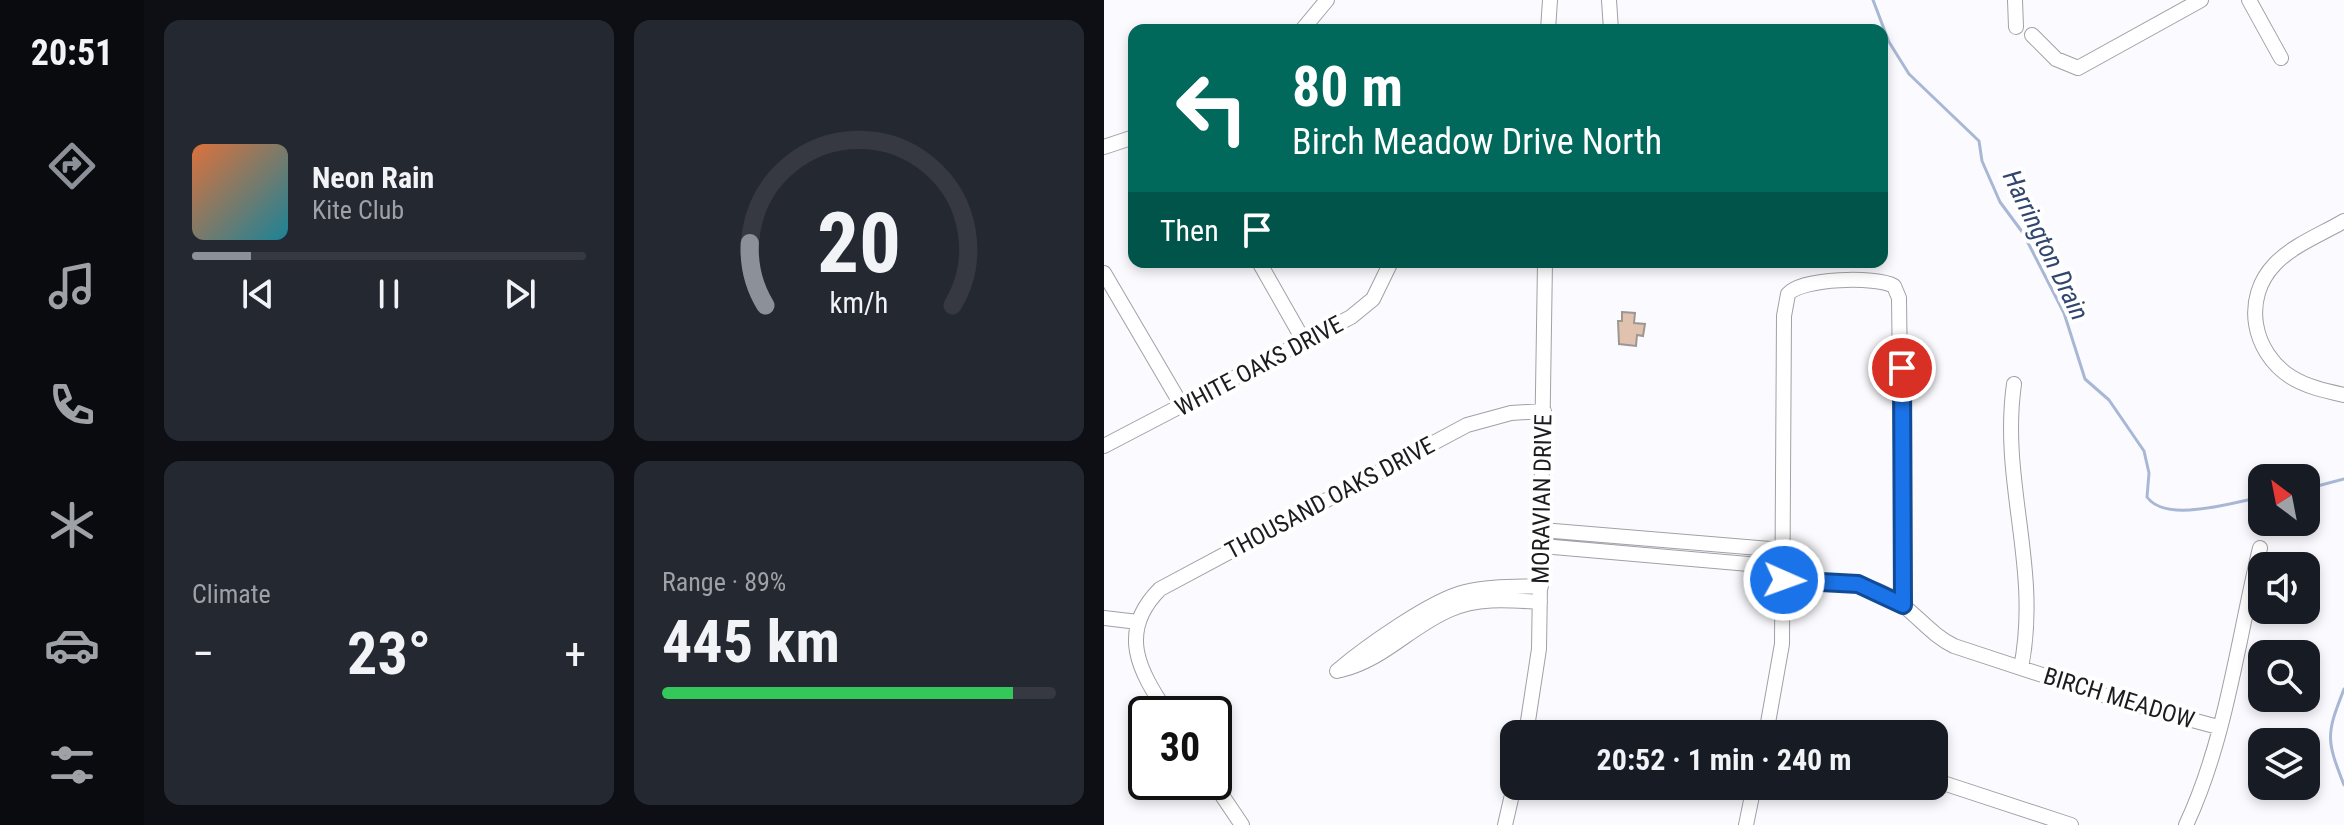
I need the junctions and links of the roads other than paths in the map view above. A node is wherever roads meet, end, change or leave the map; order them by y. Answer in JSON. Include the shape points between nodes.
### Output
{"nodes":[{"id":1,"x":1327,"y":0,"type":"edge"},
{"id":2,"x":1550,"y":0,"type":"edge"},
{"id":3,"x":1609,"y":0,"type":"edge"},
{"id":4,"x":2015,"y":0,"type":"edge"},
{"id":5,"x":2201,"y":0,"type":"edge"},
{"id":6,"x":2249,"y":0,"type":"edge"},
{"id":7,"x":1307,"y":24,"type":"edge"},
{"id":8,"x":1548,"y":24,"type":"edge"},
{"id":9,"x":1611,"y":24,"type":"edge"},
{"id":10,"x":2016,"y":27,"type":"dead end"},
{"id":11,"x":2032,"y":35,"type":"dead end"},
{"id":12,"x":2281,"y":58,"type":"dead end"},
{"id":13,"x":1128,"y":139,"type":"edge"},
{"id":14,"x":1104,"y":147,"type":"edge"},
{"id":15,"x":2344,"y":221,"type":"edge"},
{"id":16,"x":1262,"y":268,"type":"edge"},
{"id":17,"x":1389,"y":268,"type":"edge"},
{"id":18,"x":1545,"y":268,"type":"edge"},
{"id":19,"x":1104,"y":273,"type":"edge"},
{"id":20,"x":1305,"y":343,"type":"junction"},
{"id":21,"x":2014,"y":384,"type":"dead end"},
{"id":22,"x":2344,"y":395,"type":"edge"},
{"id":23,"x":1182,"y":406,"type":"junction"},
{"id":24,"x":1544,"y":411,"type":"junction"},
{"id":25,"x":1104,"y":446,"type":"edge"},
{"id":26,"x":1542,"y":538,"type":"junction"},
{"id":27,"x":1665,"y":540,"type":"junction"},
{"id":28,"x":2260,"y":548,"type":"dead end"},
{"id":29,"x":1783,"y":550,"type":"junction"},
{"id":30,"x":1663,"y":556,"type":"junction"},
{"id":31,"x":1783,"y":573,"type":"junction"},
{"id":32,"x":1541,"y":586,"type":"junction"},
{"id":33,"x":1498,"y":594,"type":"junction"},
{"id":34,"x":1540,"y":602,"type":"junction"},
{"id":35,"x":1903,"y":605,"type":"junction"},
{"id":36,"x":1104,"y":618,"type":"edge"},
{"id":37,"x":1138,"y":622,"type":"junction"},
{"id":38,"x":1391,"y":640,"type":"dead end"},
{"id":39,"x":2021,"y":668,"type":"junction"},
{"id":40,"x":1157,"y":696,"type":"edge"},
{"id":41,"x":1529,"y":720,"type":"edge"},
{"id":42,"x":1772,"y":720,"type":"edge"},
{"id":43,"x":2218,"y":727,"type":"junction"},
{"id":44,"x":1948,"y":785,"type":"edge"},
{"id":45,"x":1225,"y":800,"type":"edge"},
{"id":46,"x":1511,"y":800,"type":"edge"},
{"id":47,"x":1751,"y":800,"type":"edge"},
{"id":48,"x":1242,"y":825,"type":"edge"},
{"id":49,"x":1505,"y":825,"type":"edge"},
{"id":50,"x":1746,"y":825,"type":"edge"},
{"id":51,"x":2071,"y":825,"type":"edge"},
{"id":52,"x":2186,"y":825,"type":"edge"}],
"edges":[{"from":1,"to":7,"type":"street"},
{"from":2,"to":8,"type":"street"},
{"from":3,"to":9,"type":"street"},
{"from":4,"to":10,"type":"street"},
{"from":5,"to":11,"type":"street","via":[[2078,68],[2056,59]]},
{"from":6,"to":12,"type":"street"},
{"from":13,"to":14,"type":"street"},
{"from":15,"to":22,"type":"street","via":[[2291,252],[2264,278],[2255,305],[2258,336],[2269,356],[2291,377]]},
{"from":16,"to":20,"type":"street"},
{"from":17,"to":20,"type":"street","name":"WHITE OAKS DRIVE","via":[[1369,304]]},
{"from":18,"to":24,"type":"street","name":"MORAVIAN DRIVE"},
{"from":19,"to":23,"type":"street"},
{"from":20,"to":23,"type":"street","name":"WHITE OAKS DRIVE"},
{"from":21,"to":39,"type":"street","via":[[2009,445],[2029,603]]},
{"from":23,"to":25,"type":"street","name":"WHITE OAKS DRIVE"},
{"from":24,"to":26,"type":"street","name":"MORAVIAN DRIVE"},
{"from":24,"to":37,"type":"street","name":"THOUSAND OAKS DRIVE","via":[[1467,425],[1176,578],[1154,594]]},
{"from":26,"to":27,"type":"street"},
{"from":26,"to":30,"type":"street","name":"BIRCH MEADOW"},
{"from":26,"to":32,"type":"street","name":"MORAVIAN DRIVE"},
{"from":27,"to":29,"type":"street"},
{"from":27,"to":30,"type":"street"},
{"from":28,"to":43,"type":"street"},
{"from":29,"to":31,"type":"street"},
{"from":29,"to":35,"type":"street","via":[[1785,303],[1792,289],[1813,282],[1888,283],[1899,298],[1902,337]]},
{"from":30,"to":31,"type":"street","name":"BIRCH MEADOW"},
{"from":31,"to":35,"type":"street","name":"BIRCH MEADOW","via":[[1858,584]]},
{"from":31,"to":42,"type":"street","via":[[1780,668]]},
{"from":32,"to":33,"type":"street"},
{"from":32,"to":34,"type":"street","name":"MORAVIAN DRIVE"},
{"from":33,"to":34,"type":"street"},
{"from":33,"to":38,"type":"street","via":[[1465,592]]},
{"from":34,"to":41,"type":"street","name":"MORAVIAN DRIVE","via":[[1537,675]]},
{"from":35,"to":39,"type":"street","name":"BIRCH MEADOW","via":[[1944,641]]},
{"from":36,"to":37,"type":"street"},
{"from":37,"to":40,"type":"street","via":[[1139,665]]},
{"from":39,"to":43,"type":"street","name":"BIRCH MEADOW"},
{"from":43,"to":52,"type":"street"},
{"from":44,"to":51,"type":"street"},
{"from":45,"to":48,"type":"street"},
{"from":46,"to":49,"type":"street"},
{"from":47,"to":50,"type":"street"}]}
